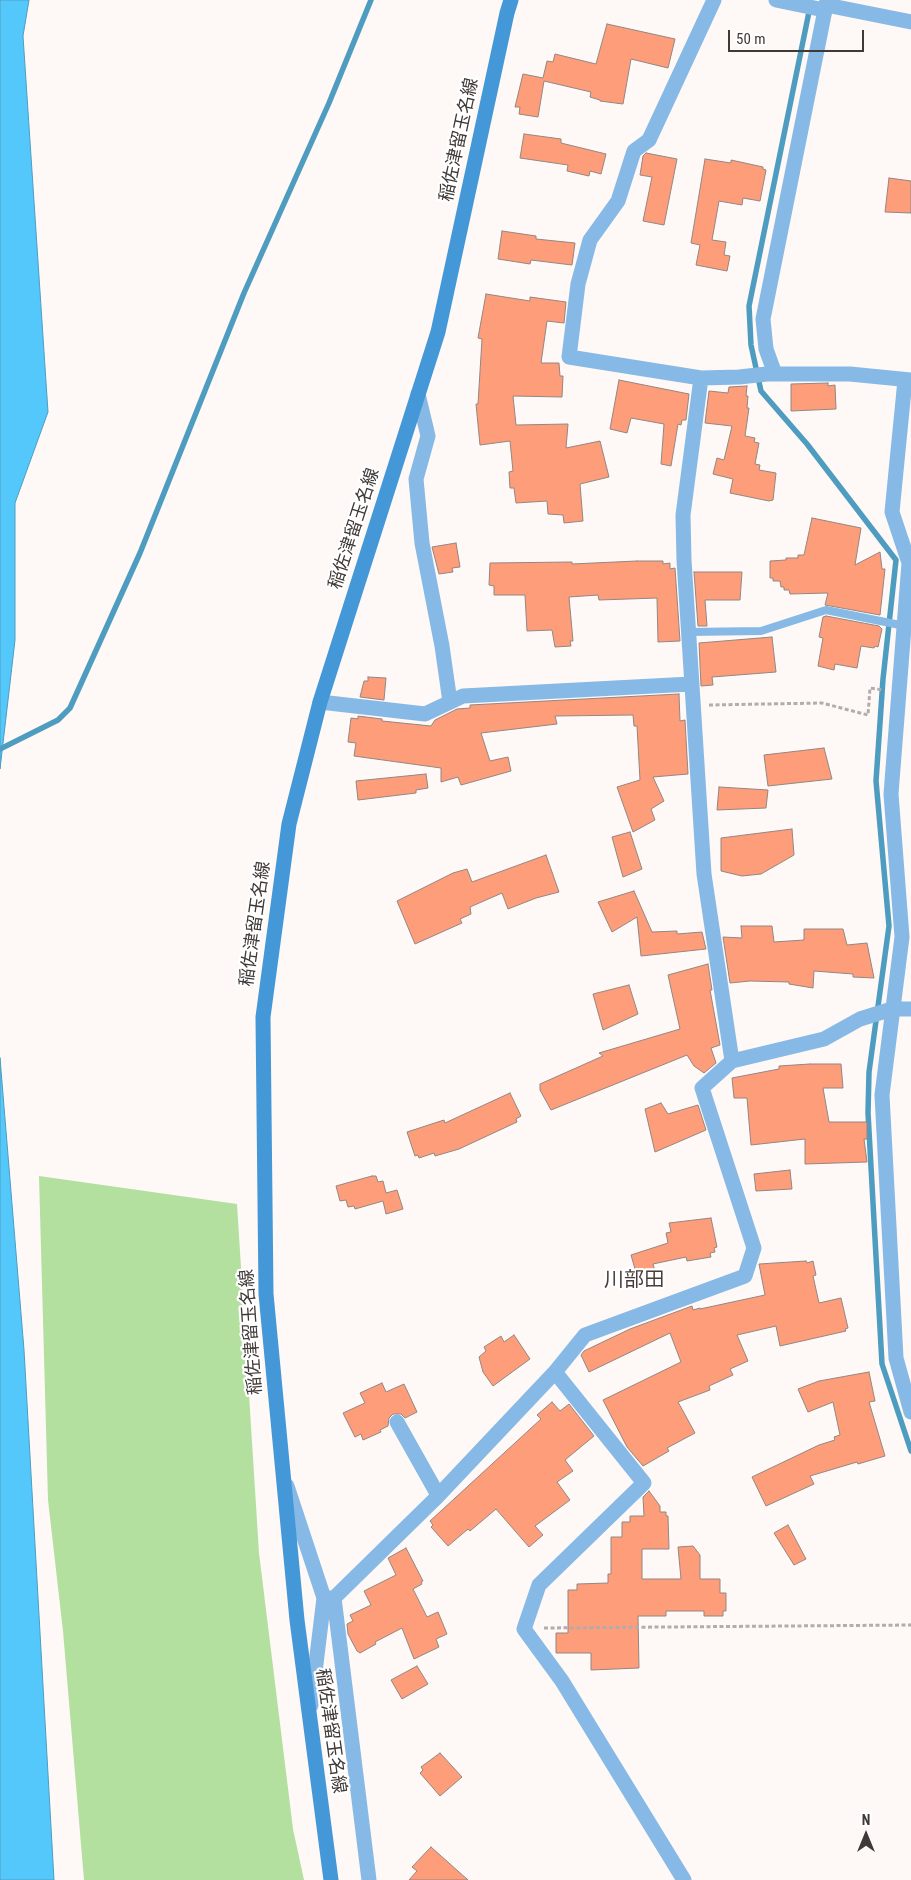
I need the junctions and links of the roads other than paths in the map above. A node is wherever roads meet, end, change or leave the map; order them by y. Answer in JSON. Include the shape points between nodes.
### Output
{"nodes":[{"id":1,"x":511,"y":0,"type":"edge"},
{"id":2,"x":714,"y":0,"type":"edge"},
{"id":3,"x":776,"y":0,"type":"edge"},
{"id":4,"x":825,"y":5,"type":"edge"},
{"id":5,"x":911,"y":22,"type":"edge"},
{"id":6,"x":771,"y":374,"type":"junction"},
{"id":7,"x":701,"y":378,"type":"junction"},
{"id":8,"x":908,"y":380,"type":"edge"},
{"id":9,"x":418,"y":394,"type":"junction"},
{"id":10,"x":903,"y":626,"type":"junction"},
{"id":11,"x":688,"y":632,"type":"junction"},
{"id":12,"x":691,"y":684,"type":"junction"},
{"id":13,"x":320,"y":702,"type":"junction"},
{"id":14,"x":450,"y":702,"type":"junction"},
{"id":15,"x":892,"y":1009,"type":"junction"},
{"id":16,"x":911,"y":1009,"type":"edge"},
{"id":17,"x":732,"y":1061,"type":"junction"},
{"id":18,"x":555,"y":1372,"type":"junction"},
{"id":19,"x":911,"y":1412,"type":"edge"},
{"id":20,"x":397,"y":1422,"type":"dead end"},
{"id":21,"x":283,"y":1472,"type":"junction"},
{"id":22,"x":438,"y":1495,"type":"junction"},
{"id":23,"x":329,"y":1598,"type":"junction"},
{"id":24,"x":310,"y":1717,"type":"junction"},
{"id":25,"x":331,"y":1880,"type":"edge"},
{"id":26,"x":369,"y":1880,"type":"edge"},
{"id":27,"x":684,"y":1880,"type":"edge"}],
"edges":[{"from":1,"to":9,"type":"main road","name":"稲佐津留玉名線","via":[[438,332]]},
{"from":2,"to":7,"type":"street","via":[[649,140],[634,152],[618,201],[590,240],[578,284],[569,357]]},
{"from":3,"to":4,"type":"street"},
{"from":4,"to":5,"type":"street"},
{"from":4,"to":6,"type":"street","via":[[763,319]]},
{"from":6,"to":7,"type":"street"},
{"from":6,"to":8,"type":"street","via":[[850,374]]},
{"from":7,"to":11,"type":"street","via":[[683,515]]},
{"from":8,"to":10,"type":"street","via":[[892,512],[910,563]]},
{"from":9,"to":13,"type":"main road","name":"稲佐津留玉名線"},
{"from":9,"to":14,"type":"street","via":[[428,436],[416,479],[422,543]]},
{"from":10,"to":11,"type":"lane","via":[[826,610],[761,631]]},
{"from":10,"to":15,"type":"street","via":[[890,794],[902,937]]},
{"from":11,"to":12,"type":"street"},
{"from":12,"to":14,"type":"street","via":[[463,696]]},
{"from":12,"to":17,"type":"street","via":[[704,874]]},
{"from":13,"to":14,"type":"street","via":[[425,714]]},
{"from":13,"to":21,"type":"main road","name":"稲佐津留玉名線","via":[[288,824],[263,1017],[266,1294]]},
{"from":15,"to":16,"type":"street"},
{"from":15,"to":17,"type":"street","via":[[860,1019],[824,1039]]},
{"from":15,"to":19,"type":"street","via":[[882,1095],[896,1358]]},
{"from":17,"to":18,"type":"street","via":[[702,1088],[754,1248],[745,1276],[585,1336]]},
{"from":18,"to":22,"type":"street"},
{"from":18,"to":27,"type":"street","via":[[644,1483],[539,1585],[524,1629],[562,1681]]},
{"from":20,"to":22,"type":"street"},
{"from":21,"to":23,"type":"street"},
{"from":21,"to":24,"type":"main road","name":"稲佐津留玉名線"},
{"from":22,"to":23,"type":"street"},
{"from":23,"to":24,"type":"street"},
{"from":23,"to":26,"type":"street"},
{"from":24,"to":25,"type":"main road","name":"稲佐津留玉名線"}]}
